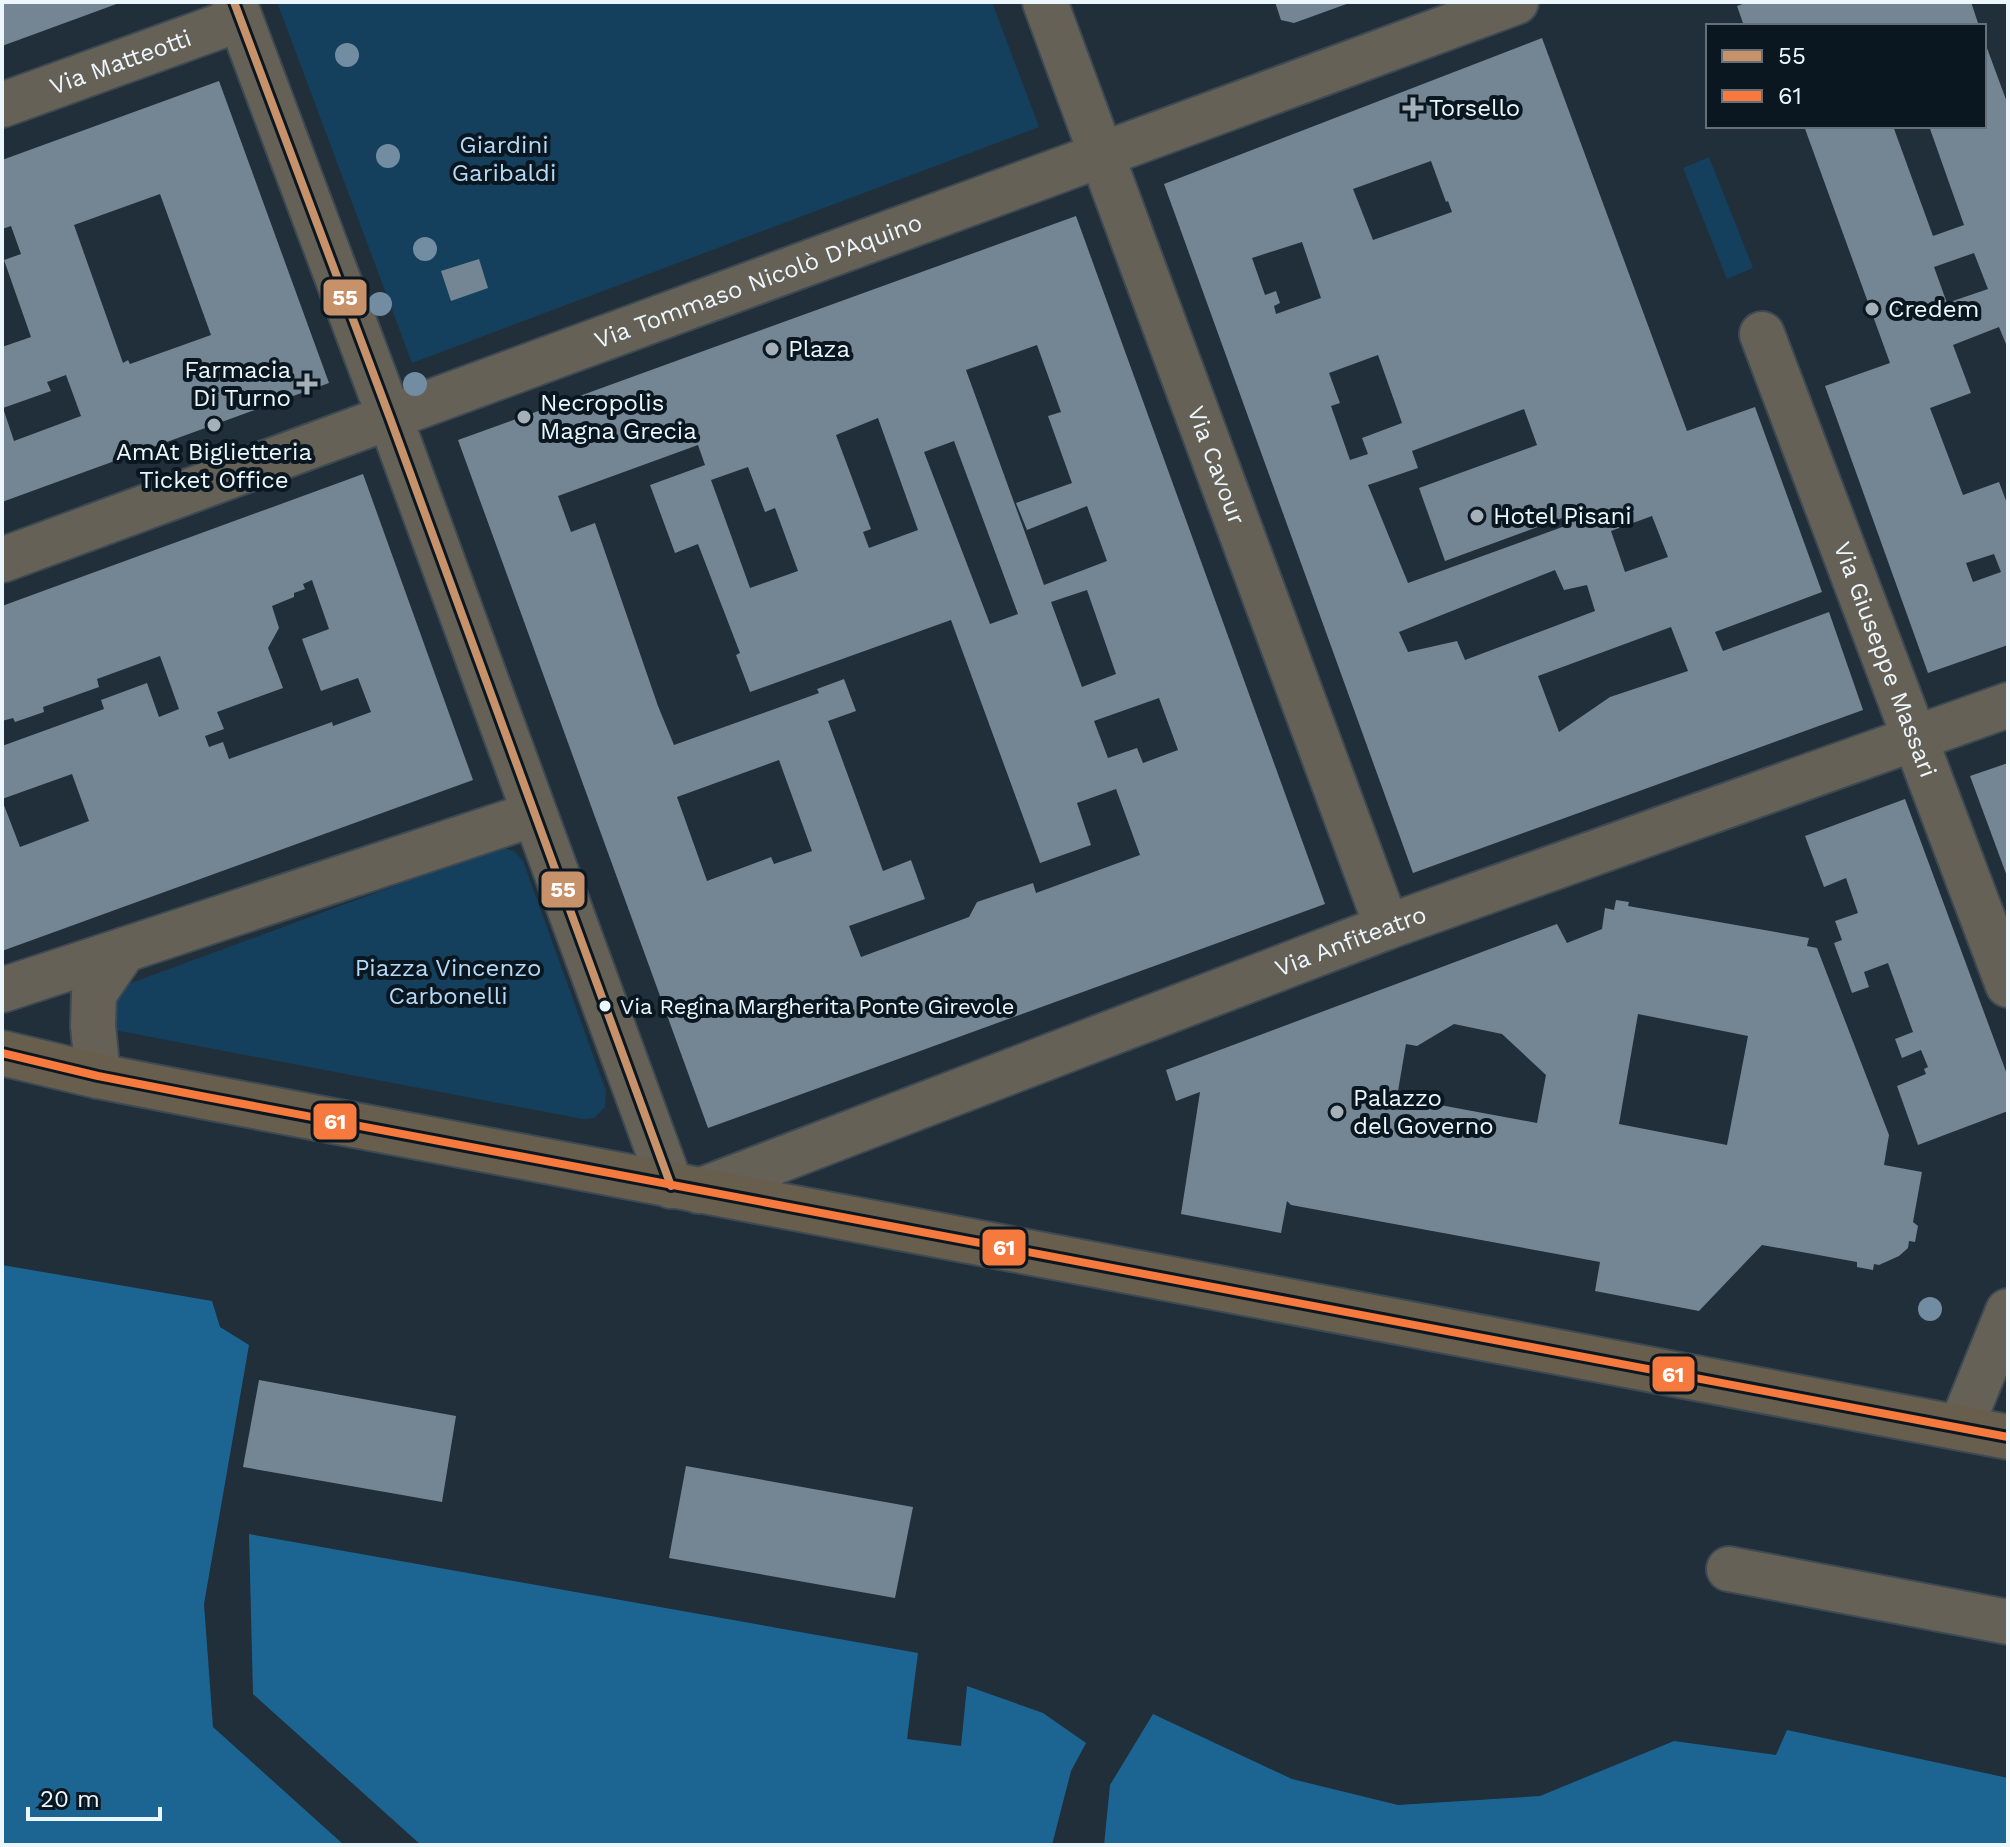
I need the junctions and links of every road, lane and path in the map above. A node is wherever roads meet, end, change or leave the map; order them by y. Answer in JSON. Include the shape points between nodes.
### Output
{"nodes":[{"id":1,"x":1045,"y":2,"type":"edge"},
{"id":2,"x":1516,"y":2,"type":"edge"},
{"id":3,"x":237,"y":10,"type":"edge"},
{"id":4,"x":2,"y":105,"type":"edge"},
{"id":5,"x":1101,"y":153,"type":"junction"},
{"id":6,"x":1762,"y":334,"type":"dead end"},
{"id":7,"x":390,"y":418,"type":"junction"},
{"id":8,"x":2,"y":560,"type":"edge"},
{"id":9,"x":2008,"y":705,"type":"edge"},
{"id":10,"x":1916,"y":739,"type":"junction"},
{"id":11,"x":534,"y":814,"type":"junction"},
{"id":12,"x":1387,"y":927,"type":"junction"},
{"id":13,"x":124,"y":950,"type":"junction"},
{"id":14,"x":2008,"y":985,"type":"edge"},
{"id":15,"x":2,"y":990,"type":"edge"},
{"id":16,"x":2,"y":1053,"type":"edge"},
{"id":17,"x":98,"y":1076,"type":"junction"},
{"id":18,"x":685,"y":1188,"type":"junction"},
{"id":19,"x":2008,"y":1311,"type":"edge"},
{"id":20,"x":1961,"y":1427,"type":"junction"},
{"id":21,"x":2008,"y":1437,"type":"edge"},
{"id":22,"x":1729,"y":1569,"type":"dead end"},
{"id":23,"x":2008,"y":1622,"type":"edge"}],
"edges":[{"from":1,"to":5,"type":"street","name":"Via Cavour"},
{"from":2,"to":5,"type":"street","name":"Via Tommaso Nicolò D'Aquino"},
{"from":3,"to":4,"type":"street","name":"Via Matteotti"},
{"from":3,"to":7,"type":"street"},
{"from":5,"to":7,"type":"street","name":"Via Tommaso Nicolò D'Aquino"},
{"from":5,"to":12,"type":"street","name":"Via Cavour"},
{"from":6,"to":10,"type":"street","name":"Via Giuseppe Massari"},
{"from":7,"to":8,"type":"street","name":"Via Tommaso Nicolò D'Aquino"},
{"from":7,"to":11,"type":"street"},
{"from":9,"to":10,"type":"street","name":"Via Anfiteatro"},
{"from":10,"to":12,"type":"street","name":"Via Anfiteatro"},
{"from":10,"to":14,"type":"street","name":"Via Giuseppe Massari"},
{"from":11,"to":13,"type":"street"},
{"from":11,"to":18,"type":"street"},
{"from":12,"to":18,"type":"street","name":"Via Anfiteatro"},
{"from":13,"to":15,"type":"street"},
{"from":13,"to":17,"type":"street","via":[[94,994]]},
{"from":16,"to":17,"type":"main road"},
{"from":17,"to":18,"type":"main road"},
{"from":18,"to":20,"type":"main road"},
{"from":19,"to":20,"type":"street"},
{"from":20,"to":21,"type":"main road"},
{"from":22,"to":23,"type":"street"}]}
